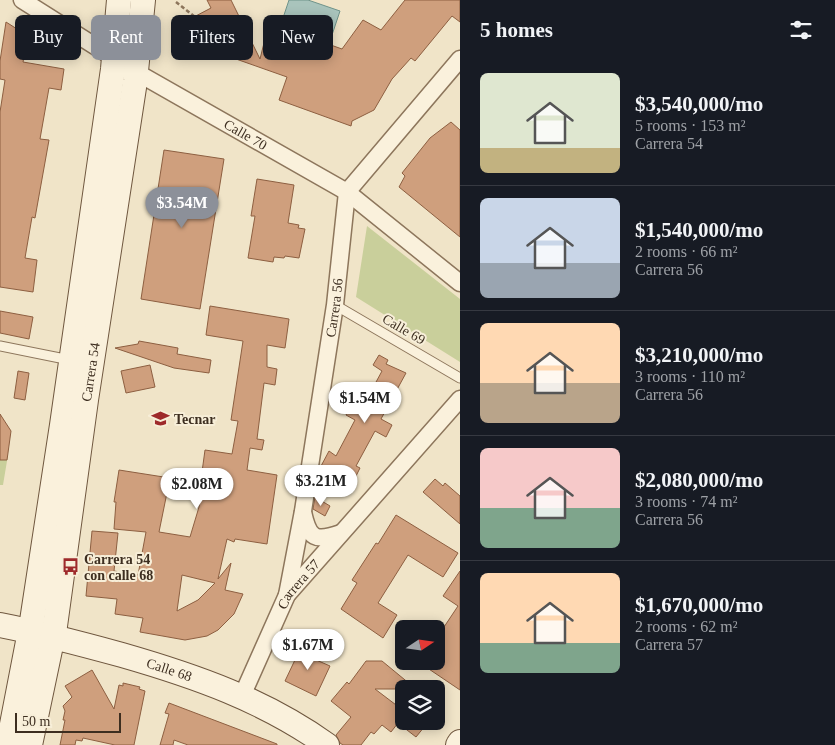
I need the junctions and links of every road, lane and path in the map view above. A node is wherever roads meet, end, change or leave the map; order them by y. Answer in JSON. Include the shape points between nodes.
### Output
{"nodes":[{"id":1,"x":22,"y":0,"type":"edge"},
{"id":2,"x":119,"y":0,"type":"edge"},
{"id":3,"x":143,"y":0,"type":"edge"},
{"id":4,"x":176,"y":2,"type":"dead end"},
{"id":5,"x":118,"y":15,"type":"edge"},
{"id":6,"x":194,"y":15,"type":"edge"},
{"id":7,"x":91,"y":43,"type":"edge"},
{"id":8,"x":460,"y":59,"type":"edge"},
{"id":9,"x":114,"y":60,"type":"edge"},
{"id":10,"x":116,"y":60,"type":"edge"},
{"id":11,"x":136,"y":72,"type":"junction"},
{"id":12,"x":347,"y":192,"type":"junction"},
{"id":13,"x":460,"y":283,"type":"edge"},
{"id":14,"x":335,"y":305,"type":"junction"},
{"id":15,"x":0,"y":346,"type":"edge"},
{"id":16,"x":70,"y":360,"type":"junction"},
{"id":17,"x":460,"y":378,"type":"edge"},
{"id":18,"x":460,"y":399,"type":"edge"},
{"id":19,"x":303,"y":511,"type":"junction"},
{"id":20,"x":341,"y":533,"type":"junction"},
{"id":21,"x":287,"y":595,"type":"junction"},
{"id":22,"x":0,"y":625,"type":"edge"},
{"id":23,"x":29,"y":632,"type":"junction"},
{"id":24,"x":53,"y":637,"type":"junction"},
{"id":25,"x":242,"y":696,"type":"junction"},
{"id":26,"x":8,"y":745,"type":"edge"},
{"id":27,"x":30,"y":745,"type":"edge"},
{"id":28,"x":327,"y":745,"type":"edge"}],
"edges":[{"from":1,"to":7,"type":"street","name":"Calle 70"},
{"from":2,"to":5,"type":"main road","name":"Carrera 54"},
{"from":3,"to":11,"type":"main road","name":"Carrera 54"},
{"from":4,"to":6,"type":"path"},
{"from":8,"to":12,"type":"street"},
{"from":9,"to":16,"type":"main road","name":"Carrera 54"},
{"from":10,"to":11,"type":"street","name":"Calle 70"},
{"from":11,"to":12,"type":"street","name":"Calle 70"},
{"from":11,"to":24,"type":"main road","name":"Carrera 54"},
{"from":12,"to":13,"type":"street","name":"Calle 70"},
{"from":12,"to":14,"type":"street","name":"Carrera 56"},
{"from":14,"to":17,"type":"lane","name":"Calle 69"},
{"from":14,"to":19,"type":"street","name":"Carrera 56"},
{"from":15,"to":16,"type":"lane"},
{"from":16,"to":23,"type":"main road","name":"Carrera 54"},
{"from":18,"to":20,"type":"street","name":"Carrera 57"},
{"from":19,"to":20,"type":"street","name":"Carrera 57","via":[[308,530],[313,535],[324,538]]},
{"from":19,"to":21,"type":"street","name":"Carrera 56"},
{"from":20,"to":21,"type":"street","name":"Carrera 57"},
{"from":21,"to":25,"type":"street","name":"Carrera 57"},
{"from":22,"to":23,"type":"main road","name":"Calle 68"},
{"from":23,"to":24,"type":"main road","name":"Calle 68"},
{"from":23,"to":26,"type":"main road","name":"Carrera 54"},
{"from":24,"to":25,"type":"main road","name":"Calle 68","via":[[193,677]]},
{"from":24,"to":27,"type":"main road","name":"Carrera 54"},
{"from":25,"to":28,"type":"main road","name":"Calle 68","via":[[305,729]]}]}
